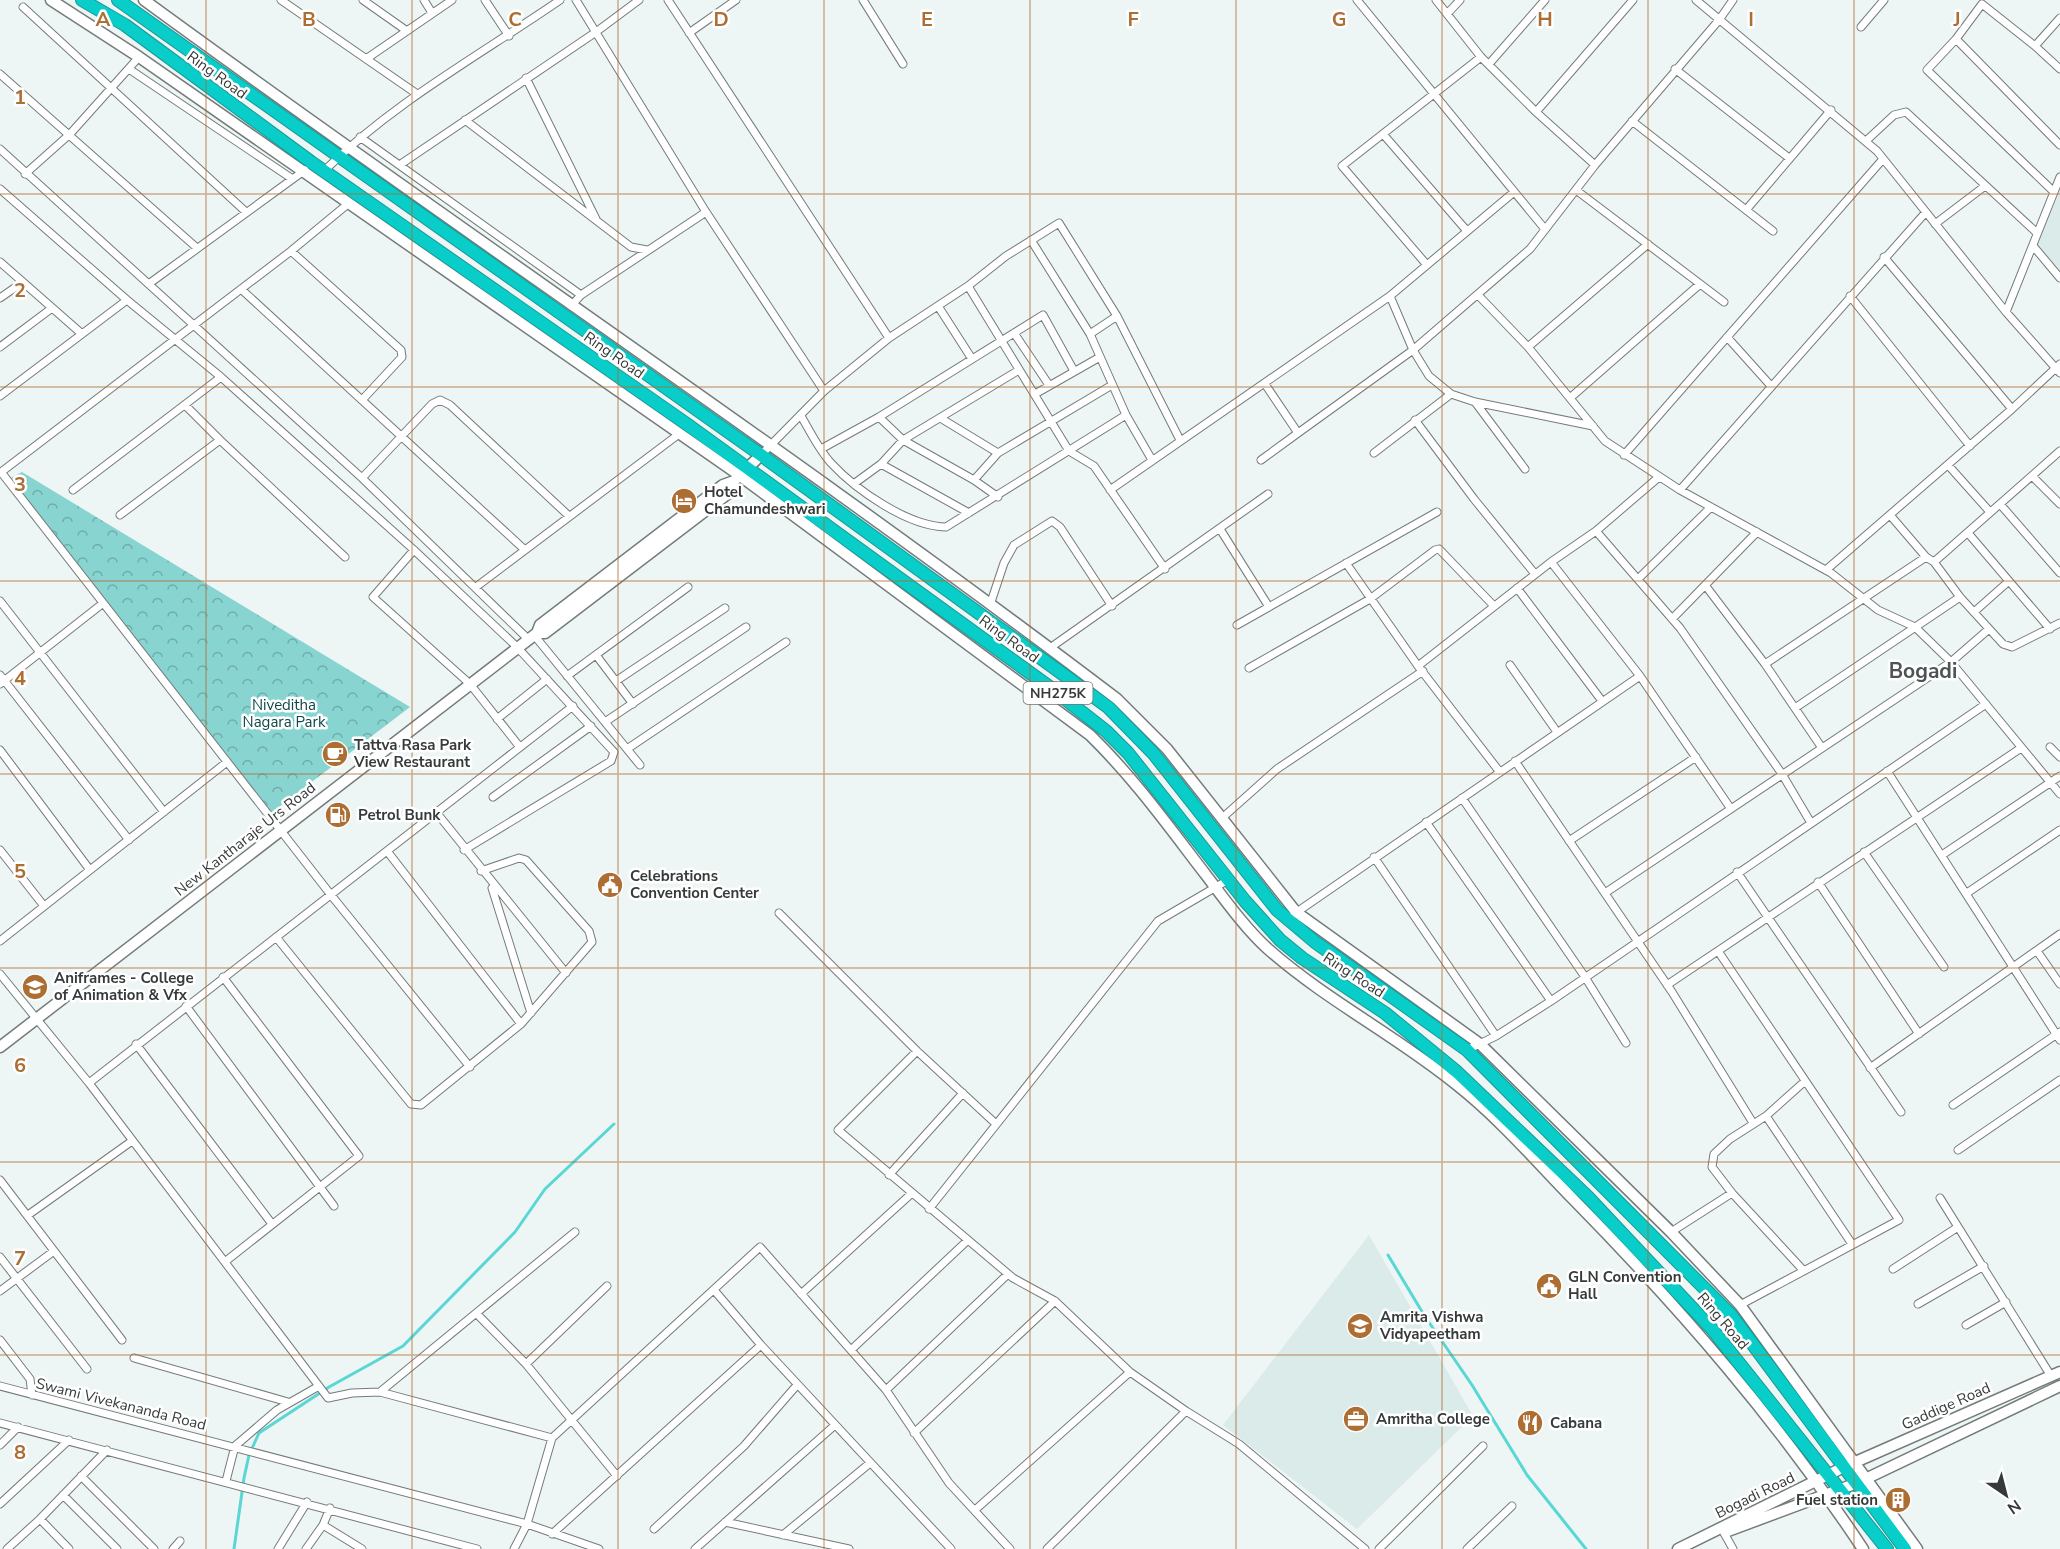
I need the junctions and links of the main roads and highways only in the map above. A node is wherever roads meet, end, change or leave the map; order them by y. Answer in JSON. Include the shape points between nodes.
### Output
{"nodes":[{"id":1,"x":82,"y":0,"type":"edge"},
{"id":2,"x":118,"y":0,"type":"edge"},
{"id":3,"x":140,"y":3,"type":"edge"},
{"id":4,"x":1887,"y":1549,"type":"edge"},
{"id":5,"x":1905,"y":1549,"type":"edge"}],
"edges":[{"from":1,"to":4,"type":"highway","name":"Ring Road","number":"NH275K","via":[[124,25],[307,167],[324,171],[740,475],[1056,691],[1106,731],[1280,940],[1385,1013],[1457,1072],[1588,1197]]},
{"from":2,"to":3,"type":"highway","name":"Ring Road","number":"NH275K"},
{"from":3,"to":5,"type":"highway","name":"Ring Road","number":"NH275K","via":[[342,153],[766,450],[1120,718],[1153,753],[1259,889],[1292,916],[1315,942],[1467,1050],[1763,1346]]}]}
